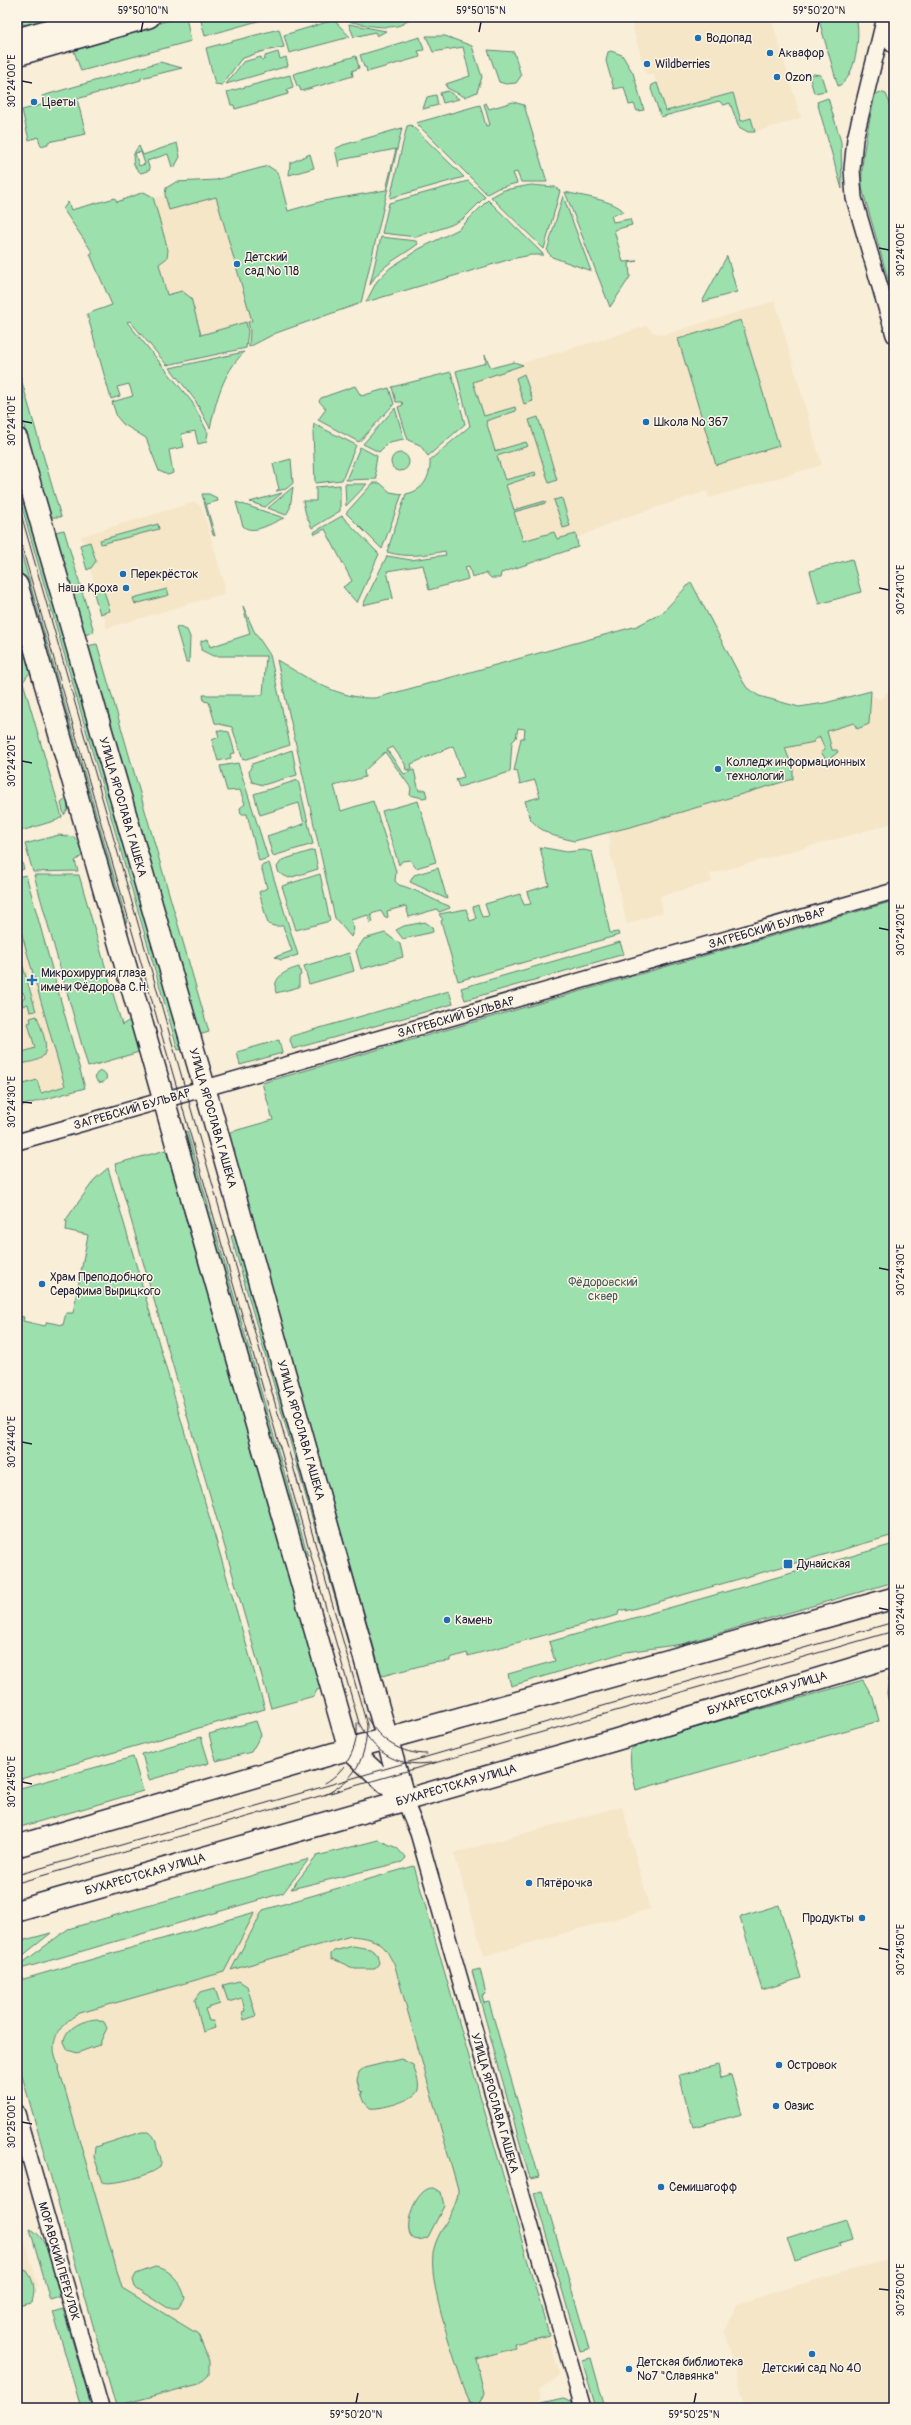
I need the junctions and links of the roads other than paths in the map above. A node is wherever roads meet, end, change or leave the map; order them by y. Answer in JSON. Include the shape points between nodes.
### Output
{"nodes":[{"id":1,"x":95,"y":17,"type":"edge"},
{"id":2,"x":149,"y":17,"type":"edge"},
{"id":3,"x":886,"y":17,"type":"edge"},
{"id":4,"x":17,"y":39,"type":"edge"},
{"id":5,"x":894,"y":42,"type":"edge"},
{"id":6,"x":17,"y":55,"type":"edge"},
{"id":7,"x":894,"y":335,"type":"edge"},
{"id":8,"x":17,"y":439,"type":"edge"},
{"id":9,"x":17,"y":585,"type":"edge"},
{"id":10,"x":894,"y":891,"type":"edge"},
{"id":11,"x":204,"y":1088,"type":"junction"},
{"id":12,"x":164,"y":1100,"type":"junction"},
{"id":13,"x":17,"y":1142,"type":"edge"},
{"id":14,"x":894,"y":1598,"type":"edge"},
{"id":15,"x":894,"y":1656,"type":"edge"},
{"id":16,"x":387,"y":1739,"type":"junction"},
{"id":17,"x":349,"y":1749,"type":"junction"},
{"id":18,"x":404,"y":1799,"type":"junction"},
{"id":19,"x":17,"y":1846,"type":"edge"},
{"id":20,"x":17,"y":1911,"type":"edge"},
{"id":21,"x":17,"y":2113,"type":"edge"},
{"id":22,"x":102,"y":2408,"type":"edge"},
{"id":23,"x":583,"y":2408,"type":"edge"}],
"edges":[{"from":1,"to":4,"type":"street"},
{"from":2,"to":6,"type":"street"},
{"from":3,"to":5,"type":"street"},
{"from":3,"to":7,"type":"street","via":[[855,139],[852,169],[854,198]]},
{"from":8,"to":11,"type":"street","name":"УЛИЦА ЯРОСЛАВА ГАШЕКА"},
{"from":9,"to":12,"type":"street"},
{"from":10,"to":11,"type":"street","name":"ЗАГРЕБСКИЙ БУЛЬВАР"},
{"from":11,"to":12,"type":"street","name":"ЗАГРЕБСКИЙ БУЛЬВАР"},
{"from":11,"to":16,"type":"street","name":"УЛИЦА ЯРОСЛАВА ГАШЕКА"},
{"from":12,"to":13,"type":"street","name":"ЗАГРЕБСКИЙ БУЛЬВАР"},
{"from":12,"to":17,"type":"street"},
{"from":14,"to":16,"type":"street"},
{"from":15,"to":18,"type":"street","name":"БУХАРЕСТСКАЯ УЛИЦА","via":[[615,1740]]},
{"from":16,"to":17,"type":"street"},
{"from":16,"to":18,"type":"street","name":"УЛИЦА ЯРОСЛАВА ГАШЕКА"},
{"from":17,"to":18,"type":"street","name":"УЛИЦА ЯРОСЛАВА ГАШЕКА"},
{"from":17,"to":19,"type":"street"},
{"from":18,"to":20,"type":"street","name":"БУХАРЕСТСКАЯ УЛИЦА"},
{"from":18,"to":23,"type":"street","name":"УЛИЦА ЯРОСЛАВА ГАШЕКА","via":[[422,1846]]},
{"from":21,"to":22,"type":"street","name":"МОРАВСКИЙ ПЕРЕУЛОК"}]}
